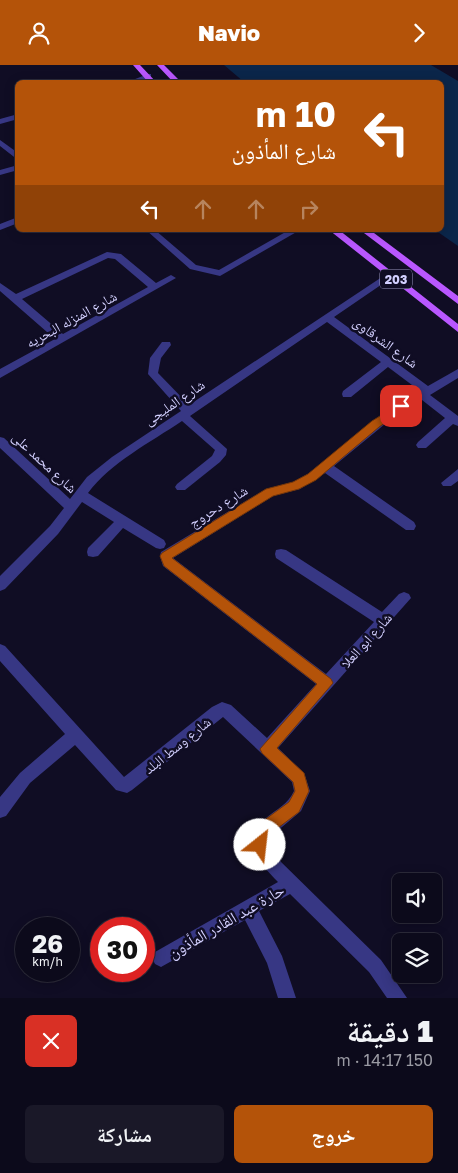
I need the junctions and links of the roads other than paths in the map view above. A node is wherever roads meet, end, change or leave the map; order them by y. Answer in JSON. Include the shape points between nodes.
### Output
{"nodes":[{"id":1,"x":136,"y":65,"type":"edge"},
{"id":2,"x":160,"y":65,"type":"edge"},
{"id":3,"x":148,"y":76,"type":"junction"},
{"id":4,"x":137,"y":80,"type":"edge"},
{"id":5,"x":151,"y":80,"type":"edge"},
{"id":6,"x":176,"y":80,"type":"edge"},
{"id":7,"x":15,"y":117,"type":"edge"},
{"id":8,"x":0,"y":121,"type":"edge"},
{"id":9,"x":0,"y":142,"type":"edge"},
{"id":10,"x":15,"y":155,"type":"edge"},
{"id":11,"x":15,"y":168,"type":"edge"},
{"id":12,"x":0,"y":173,"type":"edge"},
{"id":13,"x":15,"y":221,"type":"edge"},
{"id":14,"x":0,"y":227,"type":"edge"},
{"id":15,"x":152,"y":232,"type":"edge"},
{"id":16,"x":292,"y":232,"type":"edge"},
{"id":17,"x":336,"y":232,"type":"edge"},
{"id":18,"x":367,"y":232,"type":"edge"},
{"id":19,"x":391,"y":274,"type":"junction"},
{"id":20,"x":171,"y":278,"type":"dead end"},
{"id":21,"x":0,"y":286,"type":"edge"},
{"id":22,"x":154,"y":287,"type":"junction"},
{"id":23,"x":14,"y":299,"type":"junction"},
{"id":24,"x":458,"y":301,"type":"edge"},
{"id":25,"x":327,"y":317,"type":"junction"},
{"id":26,"x":458,"y":329,"type":"edge"},
{"id":27,"x":62,"y":339,"type":"junction"},
{"id":28,"x":166,"y":345,"type":"dead end"},
{"id":29,"x":388,"y":362,"type":"junction"},
{"id":30,"x":458,"y":373,"type":"edge"},
{"id":31,"x":0,"y":374,"type":"edge"},
{"id":32,"x":425,"y":392,"type":"junction"},
{"id":33,"x":347,"y":394,"type":"dead end"},
{"id":34,"x":185,"y":413,"type":"junction"},
{"id":35,"x":456,"y":420,"type":"edge"},
{"id":36,"x":0,"y":441,"type":"edge"},
{"id":37,"x":422,"y":445,"type":"dead end"},
{"id":38,"x":326,"y":467,"type":"junction"},
{"id":39,"x":458,"y":474,"type":"edge"},
{"id":40,"x":447,"y":483,"type":"dead end"},
{"id":41,"x":181,"y":487,"type":"dead end"},
{"id":42,"x":79,"y":495,"type":"junction"},
{"id":43,"x":70,"y":506,"type":"junction"},
{"id":44,"x":122,"y":521,"type":"junction"},
{"id":45,"x":410,"y":526,"type":"dead end"},
{"id":46,"x":160,"y":544,"type":"dead end"},
{"id":47,"x":93,"y":552,"type":"dead end"},
{"id":48,"x":281,"y":553,"type":"dead end"},
{"id":49,"x":0,"y":585,"type":"edge"},
{"id":50,"x":404,"y":598,"type":"dead end"},
{"id":51,"x":384,"y":620,"type":"junction"},
{"id":52,"x":0,"y":651,"type":"edge"},
{"id":53,"x":326,"y":683,"type":"junction"},
{"id":54,"x":76,"y":735,"type":"junction"},
{"id":55,"x":267,"y":749,"type":"junction"},
{"id":56,"x":0,"y":809,"type":"edge"},
{"id":57,"x":291,"y":884,"type":"junction"},
{"id":58,"x":248,"y":908,"type":"junction"},
{"id":59,"x":161,"y":958,"type":"dead end"},
{"id":60,"x":287,"y":998,"type":"edge"},
{"id":61,"x":398,"y":998,"type":"edge"}],
"edges":[{"from":1,"to":3,"type":"main road"},
{"from":2,"to":6,"type":"main road"},
{"from":3,"to":4,"type":"street"},
{"from":3,"to":5,"type":"main road"},
{"from":7,"to":8,"type":"street"},
{"from":9,"to":10,"type":"street"},
{"from":11,"to":12,"type":"street"},
{"from":13,"to":14,"type":"street"},
{"from":15,"to":16,"type":"street","via":[[193,267],[220,273]]},
{"from":17,"to":19,"type":"main road","number":"203"},
{"from":18,"to":24,"type":"main road","number":"203"},
{"from":19,"to":25,"type":"street","name":"شارع المليجى"},
{"from":19,"to":26,"type":"main road","number":"203"},
{"from":20,"to":22,"type":"street","name":"شارع المنزله البحريه"},
{"from":21,"to":23,"type":"street"},
{"from":22,"to":23,"type":"street","via":[[118,256],[107,255]]},
{"from":22,"to":27,"type":"street","name":"شارع المنزله البحريه"},
{"from":23,"to":27,"type":"street"},
{"from":25,"to":29,"type":"street","name":"شارع الشرقاوى"},
{"from":25,"to":34,"type":"street","name":"شارع المليجى"},
{"from":27,"to":31,"type":"street","name":"شارع المنزله البحريه"},
{"from":28,"to":34,"type":"street","via":[[152,363],[153,374]]},
{"from":29,"to":32,"type":"street","name":"شارع الشرقاوى"},
{"from":29,"to":33,"type":"street"},
{"from":30,"to":32,"type":"street","name":"شارع دحروج"},
{"from":32,"to":35,"type":"street","name":"شارع الشرقاوى"},
{"from":32,"to":38,"type":"street","name":"شارع دحروج","via":[[376,424]]},
{"from":34,"to":41,"type":"street","via":[[221,449],[216,459]]},
{"from":34,"to":42,"type":"street","name":"شارع المليجى","via":[[116,459]]},
{"from":35,"to":37,"type":"street"},
{"from":36,"to":43,"type":"street","name":"شارع محمد على"},
{"from":38,"to":45,"type":"street"},
{"from":38,"to":53,"type":"street","name":"شارع دحروج","via":[[296,486],[270,492],[166,556],[168,563]]},
{"from":39,"to":40,"type":"street"},
{"from":42,"to":43,"type":"street","name":"شارع المليجى"},
{"from":42,"to":44,"type":"street"},
{"from":43,"to":49,"type":"street","name":"شارع المليجى","via":[[54,530]]},
{"from":44,"to":46,"type":"street"},
{"from":44,"to":47,"type":"street"},
{"from":48,"to":51,"type":"street"},
{"from":50,"to":51,"type":"street","name":"شارع ابو العلا"},
{"from":51,"to":53,"type":"street","name":"شارع ابو العلا"},
{"from":52,"to":54,"type":"street"},
{"from":53,"to":55,"type":"street","name":"شارع ابو العلا"},
{"from":54,"to":55,"type":"street","name":"شارع وسط البلد","via":[[116,782],[127,785],[222,709]]},
{"from":54,"to":56,"type":"street","via":[[29,774]]},
{"from":55,"to":57,"type":"street","via":[[299,778],[302,791],[294,807],[264,830],[260,845],[272,865]]},
{"from":57,"to":58,"type":"street","name":"حارة عبد القادر المأذون"},
{"from":57,"to":61,"type":"street","via":[[375,966]]},
{"from":58,"to":59,"type":"street","name":"حارة عبد القادر المأذون"},
{"from":58,"to":60,"type":"street","via":[[267,940],[280,970]]}]}
